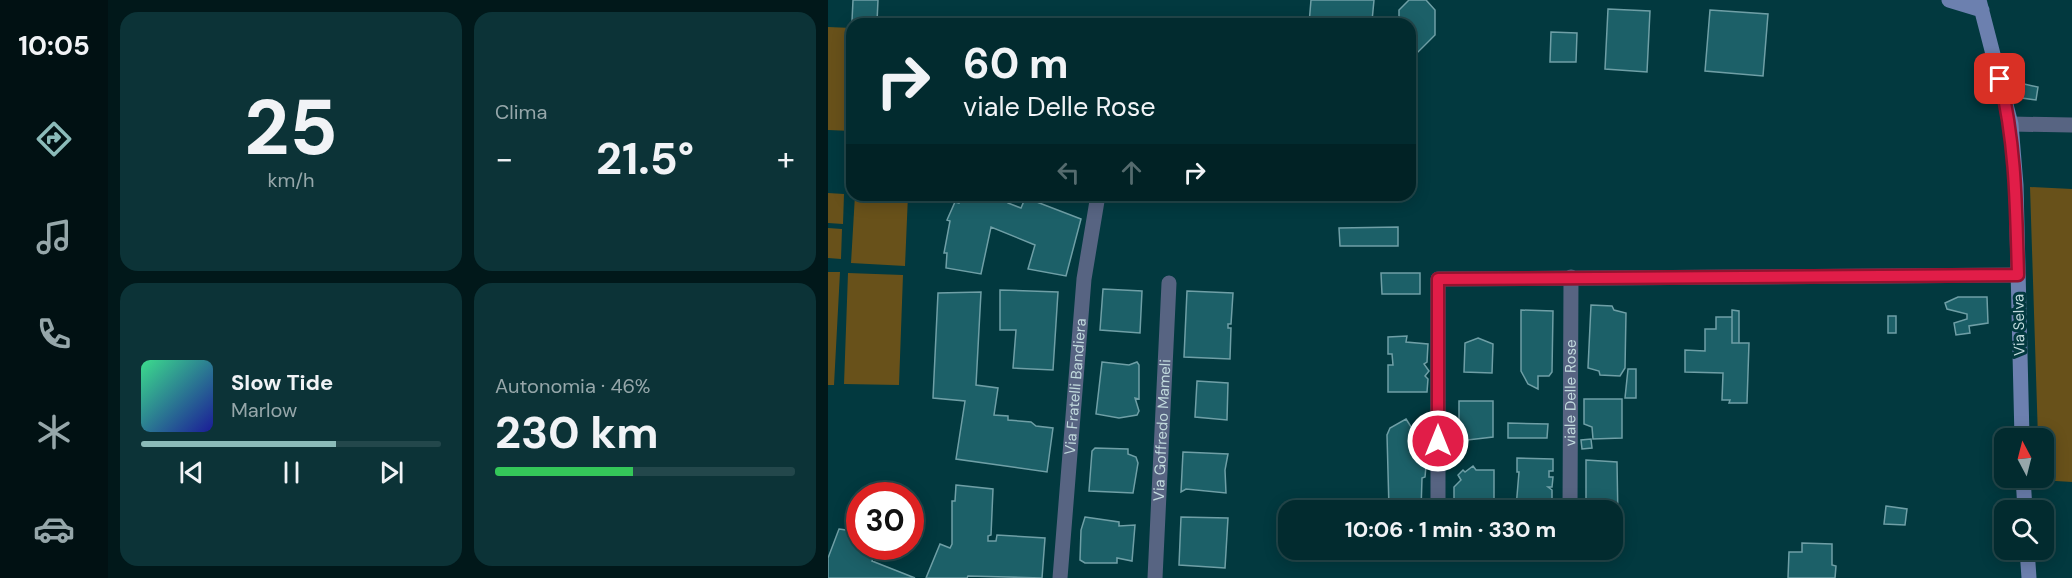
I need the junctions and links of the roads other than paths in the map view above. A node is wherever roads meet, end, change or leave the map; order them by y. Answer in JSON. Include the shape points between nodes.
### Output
{"nodes":[{"id":1,"x":1948,"y":0,"type":"edge"},
{"id":2,"x":1981,"y":5,"type":"edge"},
{"id":3,"x":2011,"y":124,"type":"junction"},
{"id":4,"x":2072,"y":125,"type":"edge"},
{"id":5,"x":1097,"y":201,"type":"edge"},
{"id":6,"x":2018,"y":275,"type":"junction"},
{"id":7,"x":1571,"y":277,"type":"junction"},
{"id":8,"x":1169,"y":282,"type":"dead end"},
{"id":9,"x":2022,"y":428,"type":"edge"},
{"id":10,"x":1438,"y":500,"type":"edge"},
{"id":11,"x":1570,"y":500,"type":"edge"},
{"id":12,"x":2028,"y":560,"type":"edge"},
{"id":13,"x":1060,"y":578,"type":"edge"},
{"id":14,"x":1155,"y":578,"type":"edge"},
{"id":15,"x":2029,"y":578,"type":"edge"}],
"edges":[{"from":1,"to":2,"type":"street"},
{"from":2,"to":3,"type":"street","name":"Via Selva"},
{"from":3,"to":4,"type":"street"},
{"from":3,"to":6,"type":"street","name":"Via Selva"},
{"from":5,"to":13,"type":"street","name":"Via Fratelli Bandiera","via":[[1083,279]]},
{"from":6,"to":7,"type":"street"},
{"from":6,"to":9,"type":"street","name":"Via Selva"},
{"from":7,"to":10,"type":"street","via":[[1438,279]]},
{"from":7,"to":11,"type":"street","name":"viale Delle Rose"},
{"from":8,"to":14,"type":"street","name":"Via Goffredo Mameli"},
{"from":12,"to":15,"type":"street"}]}
